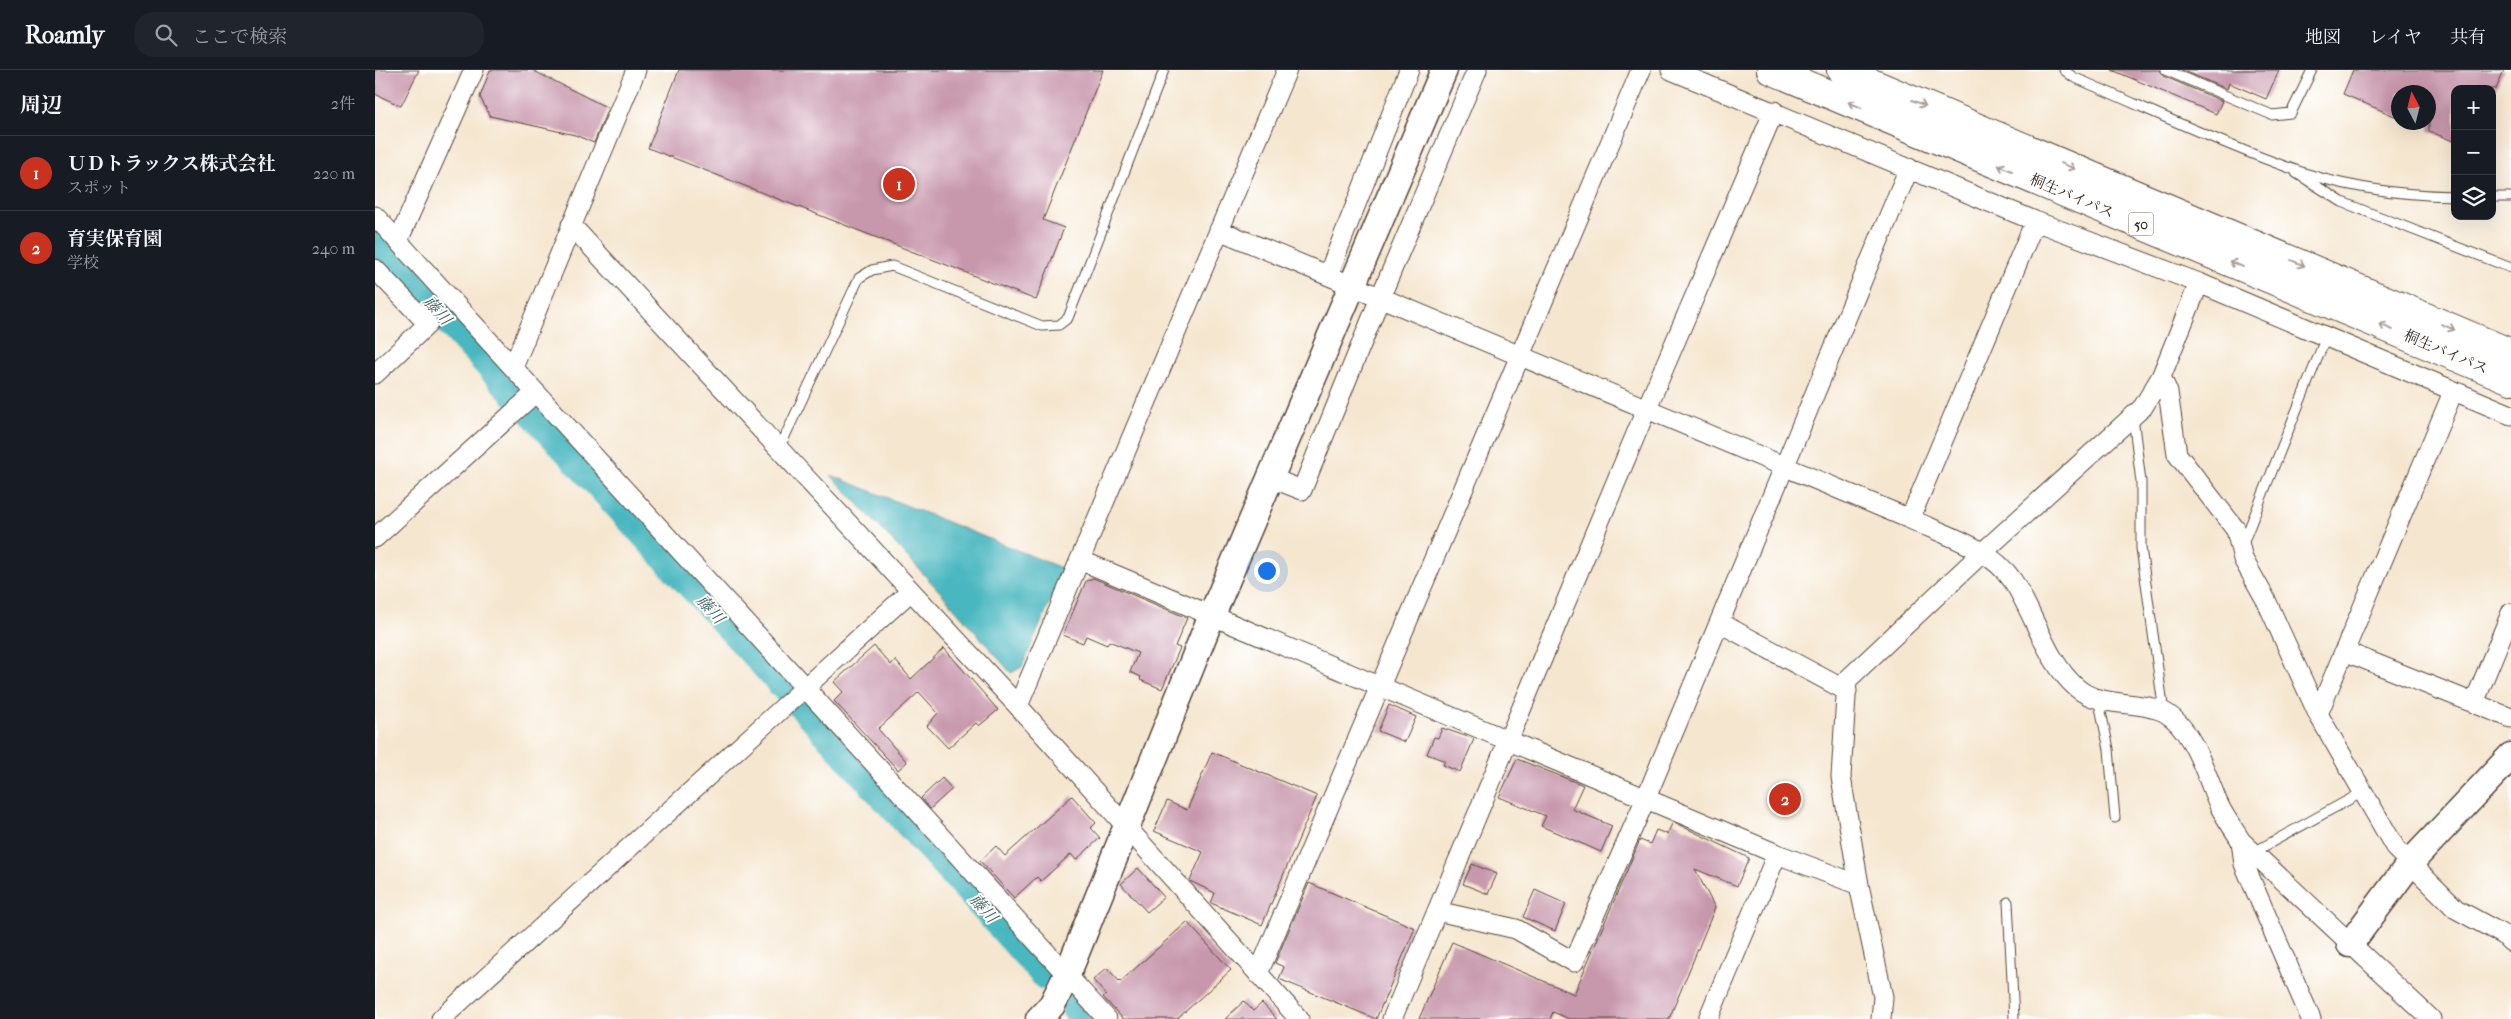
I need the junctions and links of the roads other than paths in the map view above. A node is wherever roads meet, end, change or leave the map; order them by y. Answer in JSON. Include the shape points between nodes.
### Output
{"nodes":[{"id":1,"x":474,"y":70,"type":"edge"},
{"id":2,"x":636,"y":70,"type":"edge"},
{"id":3,"x":1164,"y":70,"type":"edge"},
{"id":4,"x":1287,"y":70,"type":"edge"},
{"id":5,"x":1409,"y":70,"type":"edge"},
{"id":6,"x":1444,"y":70,"type":"edge"},
{"id":7,"x":1477,"y":70,"type":"edge"},
{"id":8,"x":1641,"y":70,"type":"edge"},
{"id":9,"x":1671,"y":70,"type":"edge"},
{"id":10,"x":1771,"y":70,"type":"edge"},
{"id":11,"x":1841,"y":70,"type":"edge"},
{"id":12,"x":2064,"y":70,"type":"edge"},
{"id":13,"x":2165,"y":70,"type":"edge"},
{"id":14,"x":2312,"y":70,"type":"edge"},
{"id":15,"x":1774,"y":111,"type":"junction"},
{"id":16,"x":1909,"y":168,"type":"junction"},
{"id":17,"x":2288,"y":168,"type":"junction"},
{"id":18,"x":2451,"y":196,"type":"edge"},
{"id":19,"x":2496,"y":197,"type":"edge"},
{"id":20,"x":2511,"y":197,"type":"edge"},
{"id":21,"x":375,"y":216,"type":"edge"},
{"id":22,"x":2035,"y":221,"type":"junction"},
{"id":23,"x":571,"y":225,"type":"junction"},
{"id":24,"x":1219,"y":230,"type":"junction"},
{"id":25,"x":398,"y":241,"type":"junction"},
{"id":26,"x":2511,"y":268,"type":"edge"},
{"id":27,"x":375,"y":269,"type":"edge"},
{"id":28,"x":1327,"y":275,"type":"junction"},
{"id":29,"x":2199,"y":283,"type":"junction"},
{"id":30,"x":1352,"y":285,"type":"junction"},
{"id":31,"x":1380,"y":298,"type":"junction"},
{"id":32,"x":2326,"y":337,"type":"junction"},
{"id":33,"x":2511,"y":353,"type":"edge"},
{"id":34,"x":1519,"y":356,"type":"junction"},
{"id":35,"x":514,"y":366,"type":"junction"},
{"id":36,"x":375,"y":374,"type":"edge"},
{"id":37,"x":2161,"y":377,"type":"junction"},
{"id":38,"x":2511,"y":380,"type":"edge"},
{"id":39,"x":2453,"y":392,"type":"junction"},
{"id":40,"x":535,"y":393,"type":"junction"},
{"id":41,"x":1646,"y":410,"type":"junction"},
{"id":42,"x":2511,"y":415,"type":"edge"},
{"id":43,"x":2133,"y":417,"type":"junction"},
{"id":44,"x":779,"y":449,"type":"junction"},
{"id":45,"x":1785,"y":468,"type":"junction"},
{"id":46,"x":1271,"y":478,"type":"junction"},
{"id":47,"x":1910,"y":519,"type":"junction"},
{"id":48,"x":375,"y":538,"type":"edge"},
{"id":49,"x":2241,"y":550,"type":"junction"},
{"id":50,"x":1983,"y":552,"type":"junction"},
{"id":51,"x":1080,"y":560,"type":"junction"},
{"id":52,"x":911,"y":591,"type":"junction"},
{"id":53,"x":2511,"y":614,"type":"edge"},
{"id":54,"x":1211,"y":617,"type":"junction"},
{"id":55,"x":1720,"y":623,"type":"junction"},
{"id":56,"x":2344,"y":651,"type":"junction"},
{"id":57,"x":804,"y":686,"type":"junction"},
{"id":58,"x":1381,"y":687,"type":"junction"},
{"id":59,"x":1847,"y":691,"type":"junction"},
{"id":60,"x":2098,"y":698,"type":"junction"},
{"id":61,"x":2474,"y":703,"type":"junction"},
{"id":62,"x":1018,"y":706,"type":"junction"},
{"id":63,"x":2164,"y":712,"type":"junction"},
{"id":64,"x":2318,"y":714,"type":"junction"},
{"id":65,"x":2511,"y":718,"type":"edge"},
{"id":66,"x":1510,"y":740,"type":"junction"},
{"id":67,"x":2511,"y":756,"type":"edge"},
{"id":68,"x":2363,"y":792,"type":"junction"},
{"id":69,"x":1646,"y":798,"type":"junction"},
{"id":70,"x":2115,"y":818,"type":"dead end"},
{"id":71,"x":1126,"y":828,"type":"junction"},
{"id":72,"x":2247,"y":846,"type":"junction"},
{"id":73,"x":1777,"y":854,"type":"junction"},
{"id":74,"x":2411,"y":862,"type":"junction"},
{"id":75,"x":1859,"y":885,"type":"junction"},
{"id":76,"x":2008,"y":902,"type":"dead end"},
{"id":77,"x":1437,"y":911,"type":"junction"},
{"id":78,"x":2511,"y":942,"type":"edge"},
{"id":79,"x":2350,"y":944,"type":"junction"},
{"id":80,"x":1258,"y":974,"type":"junction"},
{"id":81,"x":1067,"y":975,"type":"junction"},
{"id":82,"x":441,"y":1019,"type":"edge"},
{"id":83,"x":1039,"y":1019,"type":"edge"},
{"id":84,"x":1107,"y":1019,"type":"edge"},
{"id":85,"x":1299,"y":1019,"type":"edge"},
{"id":86,"x":1392,"y":1019,"type":"edge"},
{"id":87,"x":1708,"y":1019,"type":"edge"},
{"id":88,"x":1881,"y":1019,"type":"edge"},
{"id":89,"x":2014,"y":1019,"type":"edge"},
{"id":90,"x":2311,"y":1019,"type":"edge"},
{"id":91,"x":2431,"y":1019,"type":"edge"}],
"edges":[{"from":1,"to":25,"type":"street"},
{"from":2,"to":23,"type":"street"},
{"from":3,"to":44,"type":"lane","via":[[1068,318],[1059,325],[1042,326],[892,266],[872,270],[859,278]]},
{"from":4,"to":24,"type":"street"},
{"from":5,"to":28,"type":"street"},
{"from":6,"to":30,"type":"street"},
{"from":7,"to":31,"type":"street"},
{"from":8,"to":34,"type":"street"},
{"from":9,"to":15,"type":"street"},
{"from":38,"to":10,"type":"highway","name":"桐生バイパス","number":"50","one_way":true},
{"from":11,"to":33,"type":"highway","name":"桐生バイパス","number":"50","one_way":true},
{"from":12,"to":17,"type":"lane"},
{"from":13,"to":14,"type":"lane","via":[[2272,115],[2291,113]]},
{"from":15,"to":16,"type":"street"},
{"from":15,"to":41,"type":"street"},
{"from":16,"to":22,"type":"street"},
{"from":16,"to":45,"type":"street"},
{"from":17,"to":18,"type":"lane","via":[[2362,187]]},
{"from":17,"to":26,"type":"lane","via":[[2342,202]]},
{"from":19,"to":20,"type":"lane"},
{"from":21,"to":25,"type":"street"},
{"from":22,"to":29,"type":"street"},
{"from":22,"to":47,"type":"street"},
{"from":23,"to":35,"type":"street"},
{"from":23,"to":44,"type":"street"},
{"from":24,"to":28,"type":"street"},
{"from":24,"to":51,"type":"street"},
{"from":25,"to":35,"type":"street"},
{"from":27,"to":36,"type":"street","via":[[428,324]]},
{"from":28,"to":30,"type":"street"},
{"from":29,"to":32,"type":"street"},
{"from":29,"to":37,"type":"street"},
{"from":30,"to":31,"type":"street"},
{"from":30,"to":46,"type":"street"},
{"from":31,"to":34,"type":"street"},
{"from":31,"to":46,"type":"street","via":[[1302,490]]},
{"from":32,"to":39,"type":"street"},
{"from":32,"to":49,"type":"lane"},
{"from":34,"to":41,"type":"street"},
{"from":34,"to":58,"type":"street"},
{"from":35,"to":40,"type":"street"},
{"from":37,"to":43,"type":"street"},
{"from":37,"to":49,"type":"street","via":[[2168,392],[2177,454],[2236,530]]},
{"from":39,"to":42,"type":"street"},
{"from":39,"to":56,"type":"street"},
{"from":40,"to":48,"type":"street"},
{"from":40,"to":57,"type":"street"},
{"from":41,"to":45,"type":"street"},
{"from":41,"to":66,"type":"street"},
{"from":43,"to":50,"type":"street"},
{"from":43,"to":63,"type":"lane","via":[[2141,482],[2141,548]]},
{"from":44,"to":52,"type":"street"},
{"from":45,"to":47,"type":"street"},
{"from":45,"to":55,"type":"street"},
{"from":46,"to":54,"type":"street"},
{"from":47,"to":50,"type":"street"},
{"from":49,"to":64,"type":"street"},
{"from":50,"to":59,"type":"street","via":[[1847,680]]},
{"from":50,"to":60,"type":"street","via":[[2012,580],[2058,664],[2077,689]]},
{"from":51,"to":54,"type":"street"},
{"from":51,"to":62,"type":"street"},
{"from":52,"to":57,"type":"street"},
{"from":52,"to":62,"type":"street"},
{"from":53,"to":61,"type":"street"},
{"from":54,"to":58,"type":"street"},
{"from":54,"to":71,"type":"street"},
{"from":55,"to":59,"type":"street"},
{"from":55,"to":69,"type":"street"},
{"from":56,"to":61,"type":"street"},
{"from":56,"to":64,"type":"street"},
{"from":57,"to":81,"type":"street"},
{"from":57,"to":82,"type":"street"},
{"from":58,"to":66,"type":"street"},
{"from":58,"to":80,"type":"street"},
{"from":59,"to":75,"type":"street","via":[[1841,777]]},
{"from":60,"to":63,"type":"street"},
{"from":60,"to":70,"type":"lane","via":[[2109,748]]},
{"from":61,"to":65,"type":"street"},
{"from":62,"to":71,"type":"street"},
{"from":63,"to":72,"type":"street","via":[[2180,725],[2198,753],[2220,808]]},
{"from":64,"to":68,"type":"street"},
{"from":66,"to":69,"type":"street"},
{"from":66,"to":77,"type":"street"},
{"from":67,"to":74,"type":"street"},
{"from":68,"to":72,"type":"lane"},
{"from":68,"to":74,"type":"street","via":[[2396,849]]},
{"from":69,"to":73,"type":"street"},
{"from":69,"to":77,"type":"street","via":[[1574,962],[1516,929]]},
{"from":71,"to":80,"type":"street"},
{"from":71,"to":81,"type":"street"},
{"from":72,"to":79,"type":"street"},
{"from":72,"to":90,"type":"street","via":[[2244,864]]},
{"from":73,"to":75,"type":"street"},
{"from":73,"to":87,"type":"street"},
{"from":74,"to":78,"type":"street","via":[[2456,909]]},
{"from":74,"to":79,"type":"street"},
{"from":75,"to":88,"type":"street","via":[[1883,997]]},
{"from":76,"to":89,"type":"lane"},
{"from":77,"to":86,"type":"street"},
{"from":79,"to":91,"type":"street"},
{"from":80,"to":85,"type":"street"},
{"from":81,"to":83,"type":"street","via":[[1052,1005]]},
{"from":81,"to":84,"type":"street"}]}
